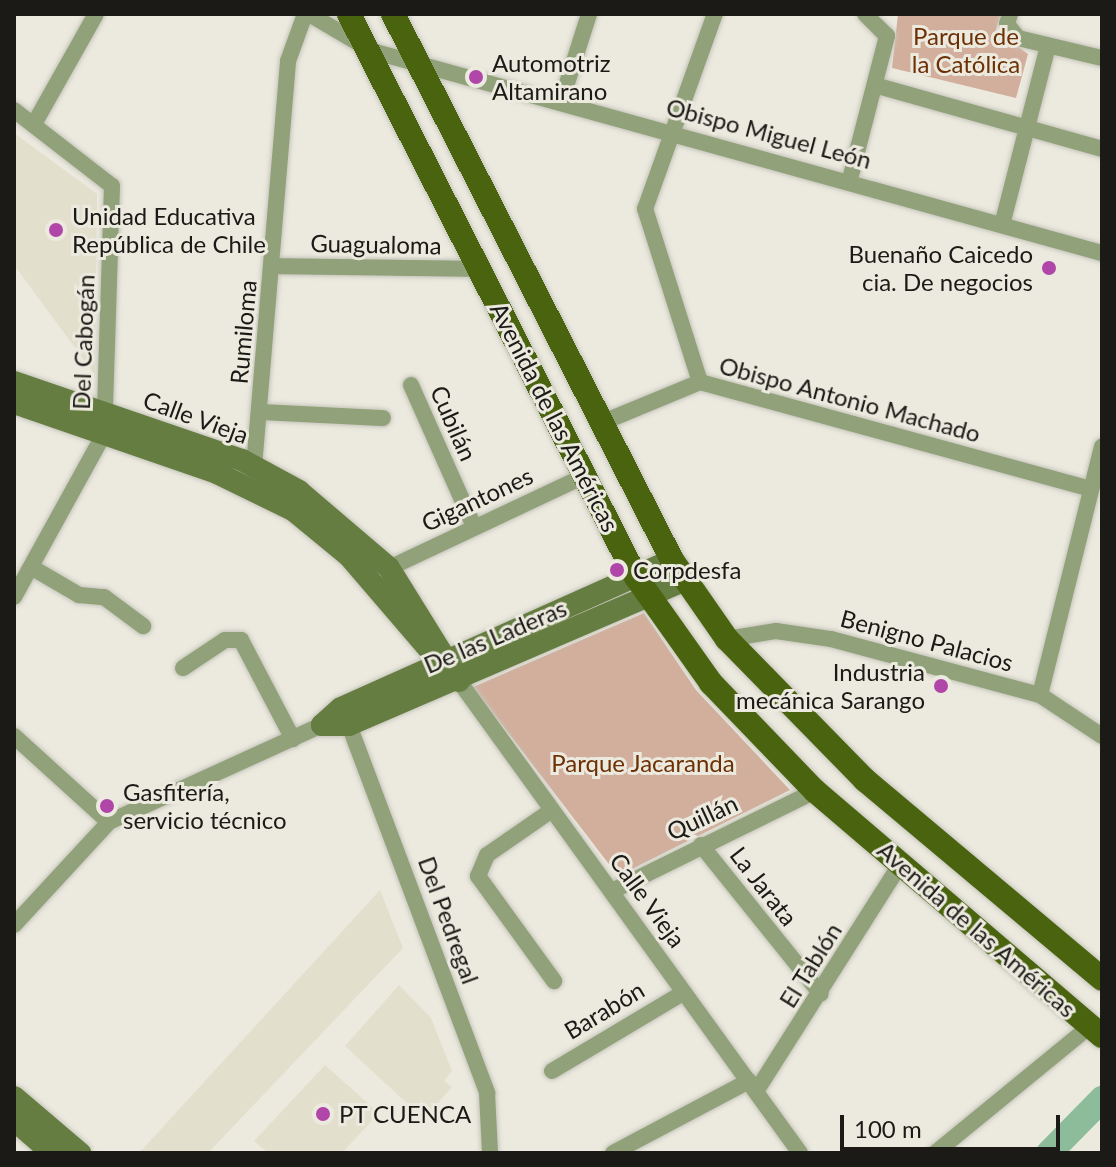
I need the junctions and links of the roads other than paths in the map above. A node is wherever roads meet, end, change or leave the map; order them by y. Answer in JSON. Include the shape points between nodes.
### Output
{"nodes":[{"id":1,"x":96,"y":14,"type":"edge"},
{"id":2,"x":307,"y":14,"type":"edge"},
{"id":3,"x":349,"y":14,"type":"edge"},
{"id":4,"x":393,"y":14,"type":"edge"},
{"id":5,"x":589,"y":14,"type":"edge"},
{"id":6,"x":715,"y":14,"type":"edge"},
{"id":7,"x":865,"y":14,"type":"edge"},
{"id":8,"x":1008,"y":19,"type":"edge"},
{"id":9,"x":1048,"y":46,"type":"junction"},
{"id":10,"x":372,"y":51,"type":"junction"},
{"id":11,"x":1102,"y":58,"type":"edge"},
{"id":12,"x":422,"y":65,"type":"junction"},
{"id":13,"x":878,"y":86,"type":"junction"},
{"id":14,"x":561,"y":102,"type":"junction"},
{"id":15,"x":14,"y":110,"type":"edge"},
{"id":16,"x":34,"y":124,"type":"junction"},
{"id":17,"x":1027,"y":126,"type":"junction"},
{"id":18,"x":670,"y":131,"type":"junction"},
{"id":19,"x":1102,"y":149,"type":"edge"},
{"id":20,"x":850,"y":179,"type":"junction"},
{"id":21,"x":1002,"y":225,"type":"junction"},
{"id":22,"x":1102,"y":253,"type":"edge"},
{"id":23,"x":273,"y":266,"type":"junction"},
{"id":24,"x":478,"y":269,"type":"junction"},
{"id":25,"x":14,"y":382,"type":"edge"},
{"id":26,"x":700,"y":382,"type":"junction"},
{"id":27,"x":411,"y":385,"type":"dead end"},
{"id":28,"x":14,"y":403,"type":"edge"},
{"id":29,"x":259,"y":412,"type":"junction"},
{"id":30,"x":383,"y":418,"type":"dead end"},
{"id":31,"x":105,"y":423,"type":"junction"},
{"id":32,"x":601,"y":423,"type":"junction"},
{"id":33,"x":1102,"y":447,"type":"edge"},
{"id":34,"x":254,"y":467,"type":"junction"},
{"id":35,"x":587,"y":475,"type":"junction"},
{"id":36,"x":1090,"y":489,"type":"junction"},
{"id":37,"x":473,"y":524,"type":"junction"},
{"id":38,"x":31,"y":567,"type":"junction"},
{"id":39,"x":389,"y":568,"type":"junction"},
{"id":40,"x":678,"y":570,"type":"junction"},
{"id":41,"x":636,"y":577,"type":"junction"},
{"id":42,"x":14,"y":597,"type":"edge"},
{"id":43,"x":649,"y":598,"type":"junction"},
{"id":44,"x":143,"y":626,"type":"dead end"},
{"id":45,"x":727,"y":639,"type":"junction"},
{"id":46,"x":445,"y":662,"type":"junction"},
{"id":47,"x":183,"y":668,"type":"dead end"},
{"id":48,"x":459,"y":681,"type":"junction"},
{"id":49,"x":1040,"y":695,"type":"junction"},
{"id":50,"x":345,"y":717,"type":"junction"},
{"id":51,"x":322,"y":725,"type":"joint"},
{"id":52,"x":14,"y":736,"type":"edge"},
{"id":53,"x":1102,"y":736,"type":"edge"},
{"id":54,"x":293,"y":739,"type":"junction"},
{"id":55,"x":815,"y":791,"type":"junction"},
{"id":56,"x":552,"y":810,"type":"junction"},
{"id":57,"x":109,"y":822,"type":"junction"},
{"id":58,"x":701,"y":845,"type":"junction"},
{"id":59,"x":901,"y":863,"type":"junction"},
{"id":60,"x":612,"y":891,"type":"junction"},
{"id":61,"x":14,"y":925,"type":"edge"},
{"id":62,"x":1102,"y":979,"type":"edge"},
{"id":63,"x":554,"y":981,"type":"dead end"},
{"id":64,"x":683,"y":993,"type":"junction"},
{"id":65,"x":821,"y":994,"type":"junction"},
{"id":66,"x":1096,"y":1032,"type":"edge"},
{"id":67,"x":552,"y":1071,"type":"dead end"},
{"id":68,"x":753,"y":1086,"type":"junction"},
{"id":69,"x":14,"y":1097,"type":"edge"},
{"id":70,"x":14,"y":1120,"type":"edge"},
{"id":71,"x":48,"y":1141,"type":"edge"},
{"id":72,"x":795,"y":1152,"type":"edge"},
{"id":73,"x":80,"y":1153,"type":"edge"},
{"id":74,"x":490,"y":1153,"type":"edge"},
{"id":75,"x":613,"y":1153,"type":"edge"},
{"id":76,"x":935,"y":1153,"type":"edge"}],
"edges":[{"from":1,"to":16,"type":"street"},
{"from":2,"to":10,"type":"street","name":"Obispo Miguel León"},
{"from":2,"to":23,"type":"street","name":"Rumiloma","via":[[288,61]]},
{"from":3,"to":10,"type":"main road","name":"Avenida de las Américas"},
{"from":4,"to":12,"type":"main road","name":"Avenida de las Américas"},
{"from":5,"to":14,"type":"street"},
{"from":6,"to":18,"type":"street"},
{"from":7,"to":13,"type":"street","via":[[887,36]]},
{"from":8,"to":9,"type":"street","via":[[1018,38]]},
{"from":9,"to":11,"type":"street"},
{"from":9,"to":17,"type":"street"},
{"from":10,"to":12,"type":"street","name":"Obispo Miguel León"},
{"from":10,"to":24,"type":"main road","name":"Avenida de las Américas"},
{"from":12,"to":14,"type":"street","name":"Obispo Miguel León"},
{"from":12,"to":32,"type":"main road","name":"Avenida de las Américas"},
{"from":13,"to":17,"type":"street"},
{"from":13,"to":20,"type":"street"},
{"from":14,"to":18,"type":"street","name":"Obispo Miguel León"},
{"from":15,"to":16,"type":"street","name":"Del Cabogán"},
{"from":16,"to":31,"type":"street","name":"Del Cabogán","via":[[111,181]]},
{"from":17,"to":19,"type":"street"},
{"from":17,"to":21,"type":"street"},
{"from":18,"to":20,"type":"street","name":"Obispo Miguel León"},
{"from":18,"to":26,"type":"street","via":[[645,209]]},
{"from":20,"to":21,"type":"street","name":"Obispo Miguel León"},
{"from":21,"to":22,"type":"street","name":"Obispo Miguel León"},
{"from":23,"to":24,"type":"street","name":"Guagualoma"},
{"from":23,"to":29,"type":"street","name":"Rumiloma"},
{"from":24,"to":35,"type":"main road","name":"Avenida de las Américas"},
{"from":25,"to":31,"type":"main road","name":"Calle Vieja"},
{"from":26,"to":32,"type":"street","name":"Obispo Antonio Machado"},
{"from":26,"to":36,"type":"street","name":"Obispo Antonio Machado"},
{"from":27,"to":37,"type":"street","name":"Cubilán"},
{"from":28,"to":31,"type":"main road","name":"Calle Vieja"},
{"from":29,"to":30,"type":"street"},
{"from":29,"to":34,"type":"street","name":"Rumiloma"},
{"from":31,"to":34,"type":"main road","name":"Calle Vieja"},
{"from":31,"to":38,"type":"street"},
{"from":31,"to":46,"type":"main road","name":"Calle Vieja","via":[[312,523]]},
{"from":32,"to":40,"type":"main road","name":"Avenida de las Américas"},
{"from":33,"to":36,"type":"street"},
{"from":34,"to":39,"type":"main road","name":"Calle Vieja","via":[[337,518]]},
{"from":35,"to":37,"type":"street","name":"Gigantones"},
{"from":35,"to":41,"type":"main road","name":"Avenida de las Américas"},
{"from":36,"to":49,"type":"street"},
{"from":37,"to":39,"type":"street","name":"Gigantones"},
{"from":38,"to":42,"type":"street"},
{"from":38,"to":44,"type":"street","via":[[79,595],[104,597]]},
{"from":39,"to":46,"type":"main road","name":"Calle Vieja"},
{"from":40,"to":41,"type":"main road","name":"De las Laderas"},
{"from":40,"to":43,"type":"main road","name":"De las Laderas"},
{"from":40,"to":45,"type":"main road","name":"Avenida de las Américas"},
{"from":41,"to":43,"type":"main road","name":"Avenida de las Américas"},
{"from":41,"to":46,"type":"main road","name":"De las Laderas"},
{"from":43,"to":48,"type":"main road","name":"De las Laderas"},
{"from":43,"to":55,"type":"main road","name":"Avenida de las Américas","via":[[711,683]]},
{"from":45,"to":49,"type":"street","name":"Benigno Palacios","via":[[762,631],[812,635]]},
{"from":45,"to":62,"type":"main road","name":"Avenida de las Américas","via":[[817,737]]},
{"from":46,"to":48,"type":"main road","name":"Calle Vieja"},
{"from":46,"to":50,"type":"main road","name":"De las Laderas"},
{"from":47,"to":54,"type":"street","via":[[225,640],[241,640]]},
{"from":48,"to":50,"type":"main road","name":"De las Laderas"},
{"from":48,"to":56,"type":"street","name":"Calle Vieja"},
{"from":49,"to":53,"type":"street","name":"Benigno Palacios"},
{"from":50,"to":51,"type":"main road","name":"De las Laderas"},
{"from":50,"to":74,"type":"street","name":"Del Pedregal","via":[[487,1093]]},
{"from":51,"to":54,"type":"street","name":"De las Laderas"},
{"from":52,"to":57,"type":"street"},
{"from":54,"to":57,"type":"street","name":"De las Laderas"},
{"from":55,"to":58,"type":"street","name":"Quillán"},
{"from":55,"to":59,"type":"main road","name":"Avenida de las Américas"},
{"from":56,"to":60,"type":"street","name":"Calle Vieja"},
{"from":56,"to":63,"type":"street","via":[[487,855],[478,876]]},
{"from":57,"to":61,"type":"street","name":"De las Laderas"},
{"from":58,"to":60,"type":"street","name":"Quillán"},
{"from":58,"to":65,"type":"street","name":"La Jarata"},
{"from":59,"to":65,"type":"street","name":"El Tablón"},
{"from":59,"to":66,"type":"main road","name":"Avenida de las Américas"},
{"from":60,"to":64,"type":"street","name":"Calle Vieja"},
{"from":64,"to":67,"type":"street","name":"Barabón"},
{"from":64,"to":68,"type":"street","name":"Calle Vieja"},
{"from":65,"to":68,"type":"street","name":"El Tablón"},
{"from":66,"to":76,"type":"street"},
{"from":68,"to":72,"type":"street","name":"Calle Vieja"},
{"from":68,"to":75,"type":"street","name":"El Tablón"},
{"from":69,"to":71,"type":"main road"},
{"from":70,"to":71,"type":"main road"},
{"from":71,"to":73,"type":"main road"}]}
